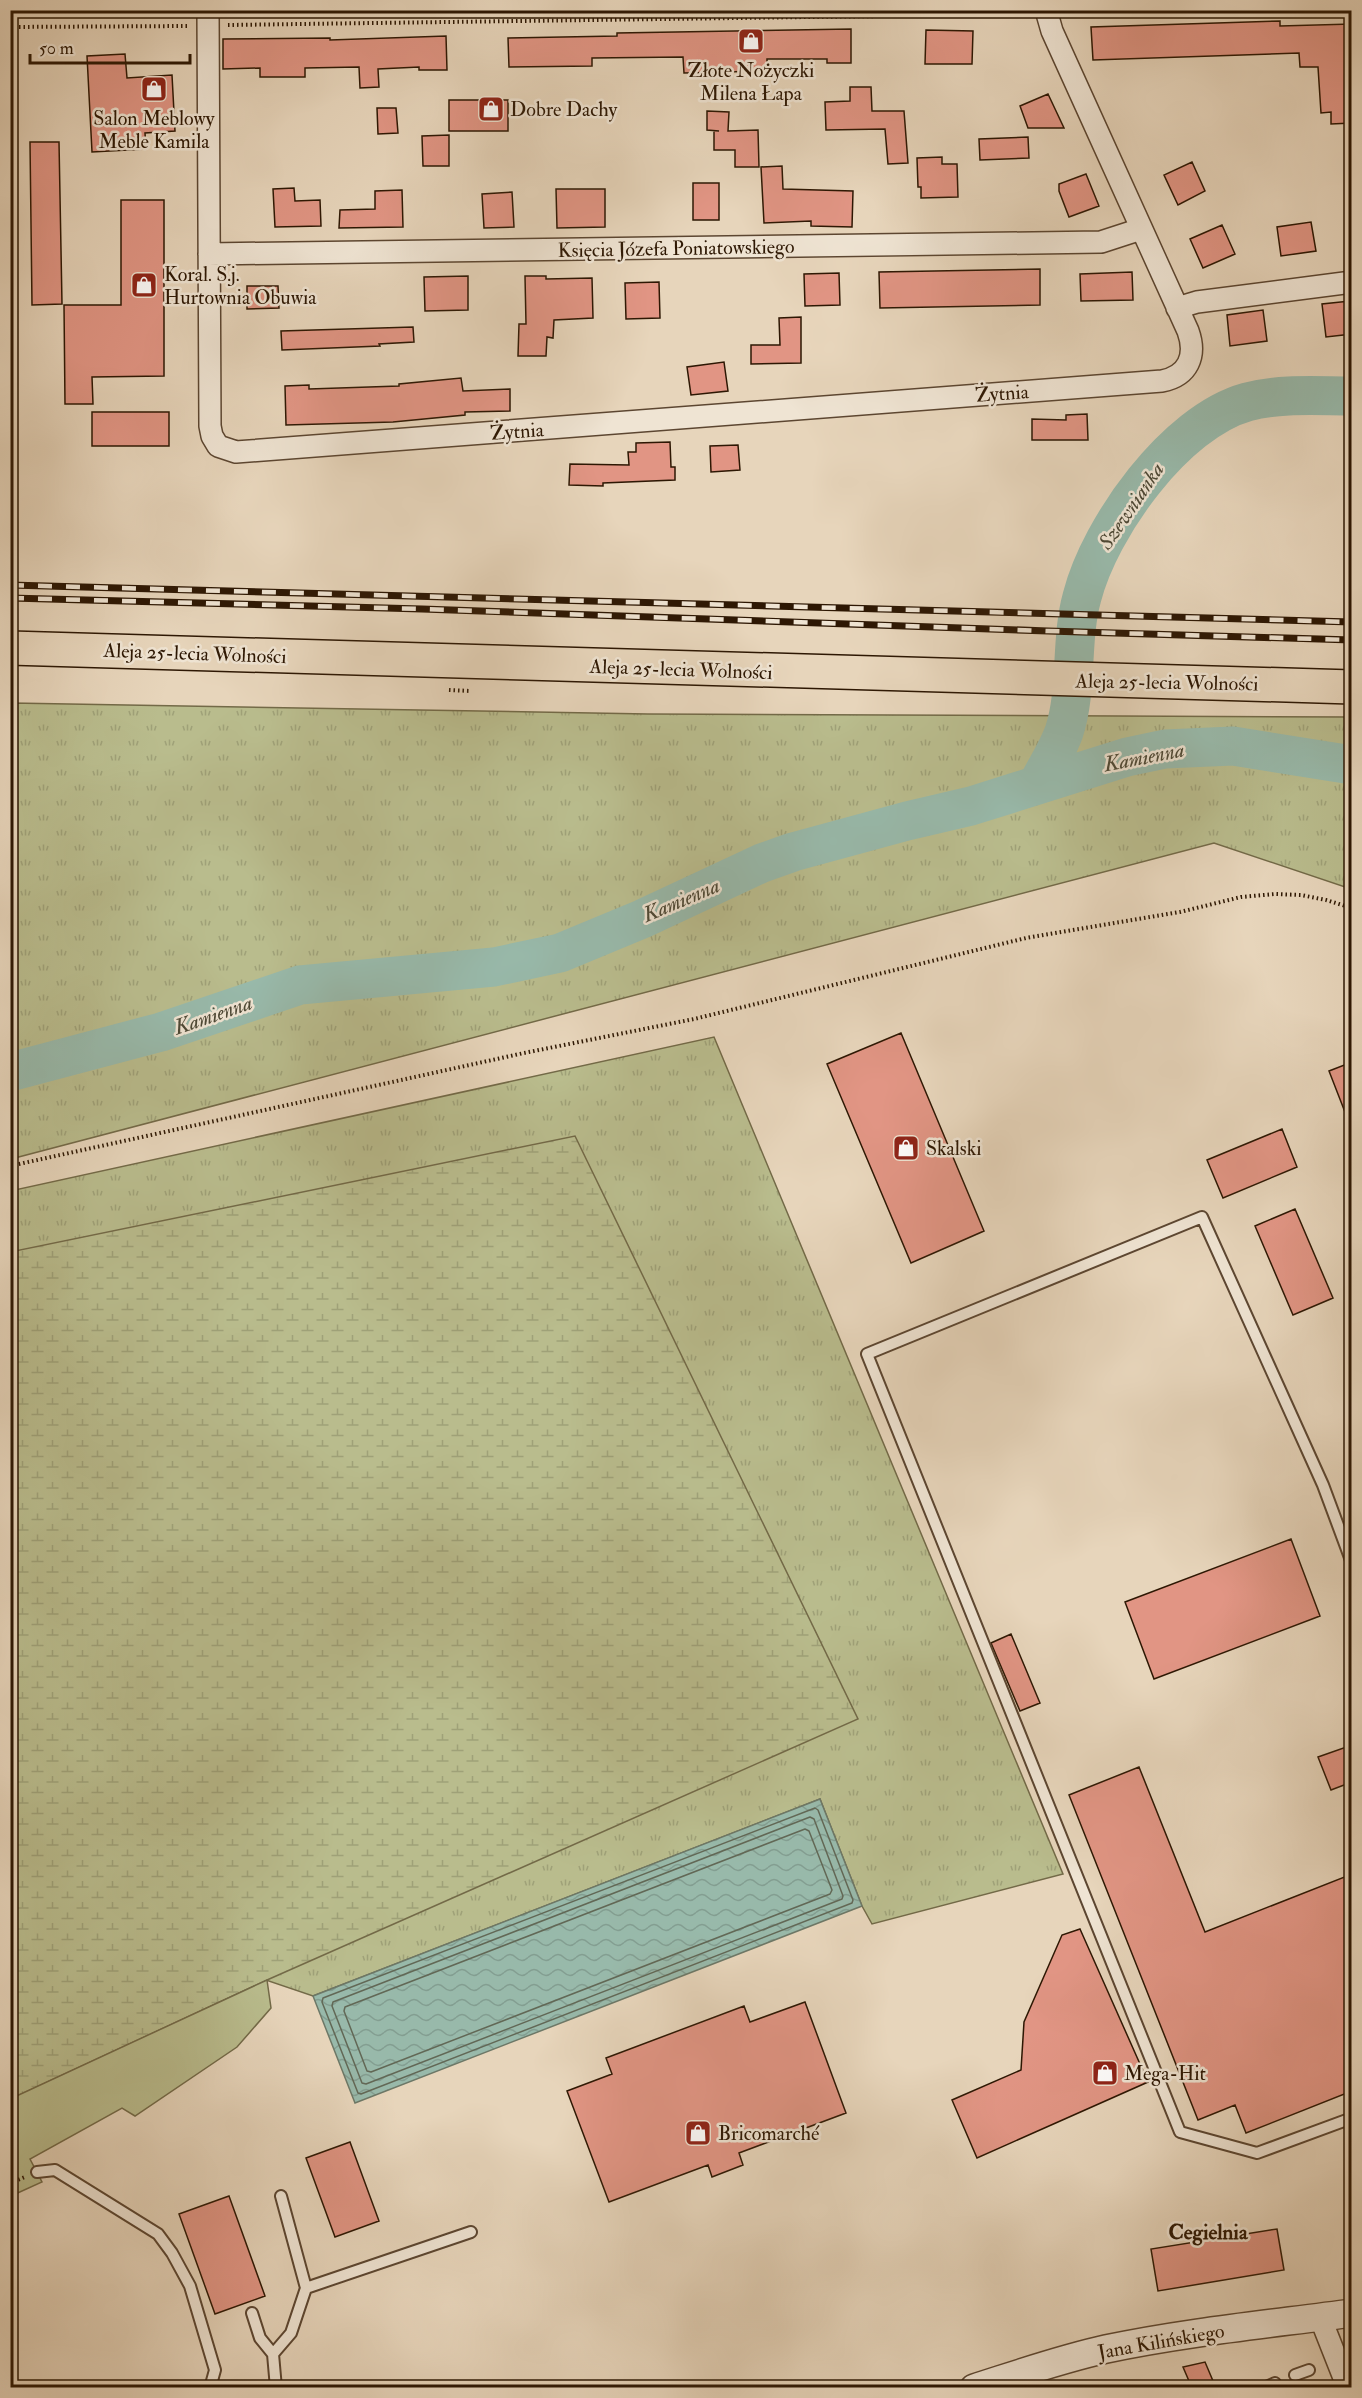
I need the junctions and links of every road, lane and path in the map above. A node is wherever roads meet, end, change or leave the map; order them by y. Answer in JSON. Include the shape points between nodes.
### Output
{"nodes":[{"id":1,"x":1170,"y":10,"type":"edge"},
{"id":2,"x":1046,"y":12,"type":"edge"},
{"id":3,"x":208,"y":18,"type":"edge"},
{"id":4,"x":10,"y":27,"type":"edge"},
{"id":5,"x":1141,"y":230,"type":"junction"},
{"id":6,"x":209,"y":254,"type":"junction"},
{"id":7,"x":1352,"y":282,"type":"edge"},
{"id":8,"x":1177,"y":308,"type":"junction"},
{"id":9,"x":10,"y":648,"type":"edge"},
{"id":10,"x":1352,"y":687,"type":"edge"},
{"id":11,"x":1352,"y":908,"type":"edge"},
{"id":12,"x":10,"y":1166,"type":"edge"},
{"id":13,"x":1352,"y":1563,"type":"edge"},
{"id":14,"x":1352,"y":2118,"type":"edge"},
{"id":15,"x":37,"y":2172,"type":"dead end"},
{"id":16,"x":281,"y":2196,"type":"dead end"},
{"id":17,"x":471,"y":2232,"type":"dead end"},
{"id":18,"x":306,"y":2288,"type":"junction"},
{"id":19,"x":252,"y":2313,"type":"dead end"},
{"id":20,"x":1352,"y":2313,"type":"edge"},
{"id":21,"x":1320,"y":2317,"type":"junction"},
{"id":22,"x":273,"y":2354,"type":"junction"},
{"id":23,"x":1309,"y":2370,"type":"dead end"},
{"id":24,"x":1295,"y":2375,"type":"dead end"},
{"id":25,"x":1275,"y":2383,"type":"dead end"},
{"id":26,"x":210,"y":2388,"type":"edge"},
{"id":27,"x":276,"y":2388,"type":"edge"},
{"id":28,"x":974,"y":2388,"type":"edge"},
{"id":29,"x":1264,"y":2388,"type":"edge"},
{"id":30,"x":1348,"y":2388,"type":"edge"}],
"edges":[{"from":1,"to":2,"type":"path"},
{"from":2,"to":3,"type":"path"},
{"from":2,"to":5,"type":"street"},
{"from":3,"to":4,"type":"path"},
{"from":3,"to":6,"type":"street","name":"Żytnia"},
{"from":5,"to":6,"type":"street","name":"Księcia Józefa Poniatowskiego","via":[[1101,242]]},
{"from":5,"to":8,"type":"street"},
{"from":6,"to":8,"type":"street","name":"Żytnia","via":[[210,426],[218,446],[236,452],[1162,381],[1178,376],[1191,357],[1190,337]]},
{"from":7,"to":8,"type":"street"},
{"from":9,"to":10,"type":"main road","name":"Aleja 25-lecia Wolności"},
{"from":11,"to":12,"type":"path","via":[[1301,895],[1241,897],[1180,912],[1026,938],[694,1019]]},
{"from":13,"to":14,"type":"lane","via":[[1323,1485],[1202,1217],[867,1353],[1180,2132],[1257,2153]]},
{"from":15,"to":26,"type":"lane","via":[[55,2169],[159,2234],[190,2286],[215,2370]]},
{"from":16,"to":18,"type":"lane"},
{"from":17,"to":18,"type":"lane"},
{"from":18,"to":22,"type":"lane","via":[[291,2333]]},
{"from":19,"to":22,"type":"lane","via":[[260,2338]]},
{"from":20,"to":21,"type":"street","name":"Jana Kilińskiego"},
{"from":21,"to":28,"type":"street","name":"Jana Kilińskiego","via":[[1107,2349]]},
{"from":21,"to":30,"type":"street"},
{"from":22,"to":27,"type":"lane"},
{"from":23,"to":24,"type":"lane"},
{"from":25,"to":29,"type":"lane"}]}
